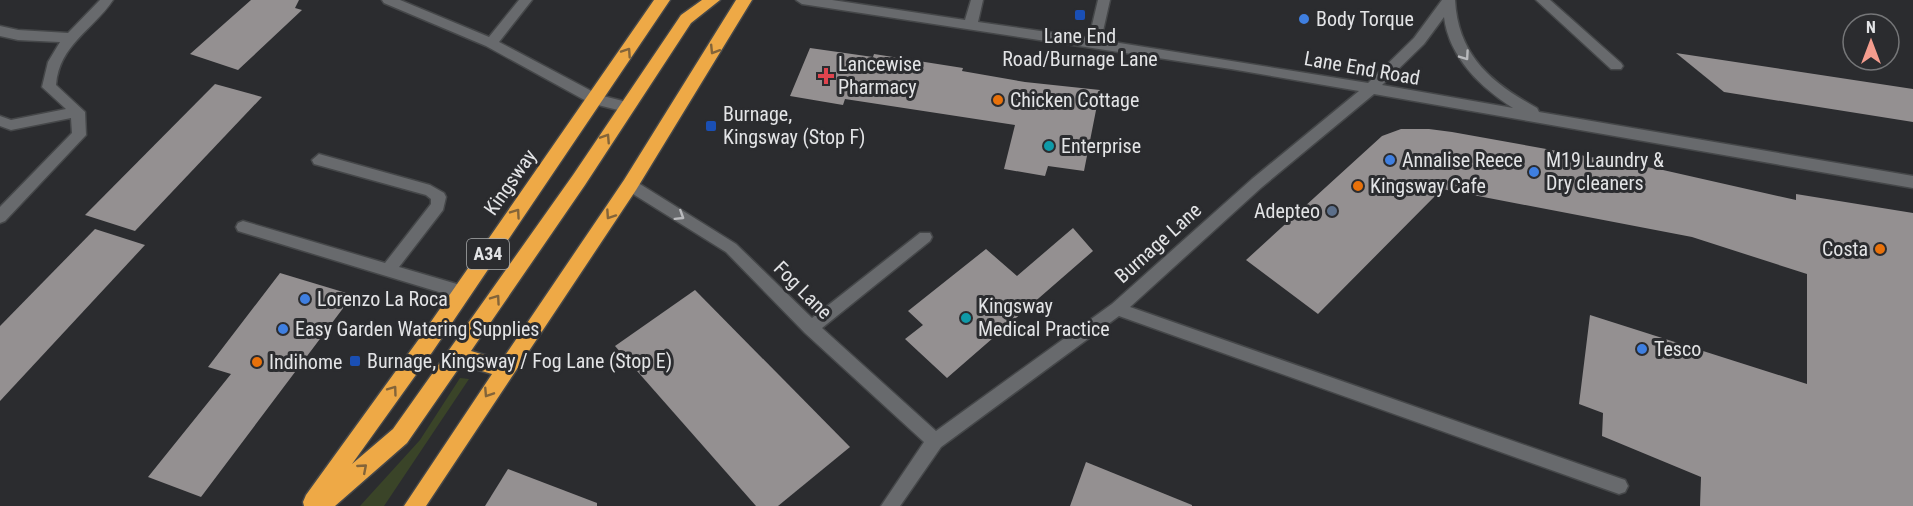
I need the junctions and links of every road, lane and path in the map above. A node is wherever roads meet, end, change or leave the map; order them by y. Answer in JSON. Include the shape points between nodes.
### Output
{"nodes":[{"id":1,"x":107,"y":0,"type":"edge"},
{"id":2,"x":388,"y":0,"type":"edge"},
{"id":3,"x":525,"y":0,"type":"edge"},
{"id":4,"x":662,"y":0,"type":"edge"},
{"id":5,"x":712,"y":0,"type":"edge"},
{"id":6,"x":744,"y":0,"type":"edge"},
{"id":7,"x":802,"y":0,"type":"edge"},
{"id":8,"x":977,"y":0,"type":"edge"},
{"id":9,"x":1104,"y":0,"type":"edge"},
{"id":10,"x":1542,"y":0,"type":"edge"},
{"id":11,"x":1449,"y":1,"type":"edge"},
{"id":12,"x":970,"y":26,"type":"junction"},
{"id":13,"x":0,"y":31,"type":"edge"},
{"id":14,"x":73,"y":38,"type":"junction"},
{"id":15,"x":491,"y":43,"type":"junction"},
{"id":16,"x":1094,"y":45,"type":"junction"},
{"id":17,"x":1616,"y":66,"type":"dead end"},
{"id":18,"x":1369,"y":90,"type":"junction"},
{"id":19,"x":595,"y":99,"type":"junction"},
{"id":20,"x":626,"y":108,"type":"junction"},
{"id":21,"x":78,"y":112,"type":"junction"},
{"id":22,"x":1552,"y":120,"type":"junction"},
{"id":23,"x":0,"y":121,"type":"edge"},
{"id":24,"x":319,"y":160,"type":"dead end"},
{"id":25,"x":1913,"y":182,"type":"edge"},
{"id":26,"x":630,"y":185,"type":"junction"},
{"id":27,"x":0,"y":218,"type":"edge"},
{"id":28,"x":243,"y":227,"type":"dead end"},
{"id":29,"x":925,"y":237,"type":"dead end"},
{"id":30,"x":388,"y":270,"type":"junction"},
{"id":31,"x":462,"y":292,"type":"junction"},
{"id":32,"x":1117,"y":309,"type":"junction"},
{"id":33,"x":811,"y":328,"type":"junction"},
{"id":34,"x":457,"y":355,"type":"junction"},
{"id":35,"x":504,"y":369,"type":"junction"},
{"id":36,"x":934,"y":441,"type":"junction"},
{"id":37,"x":1619,"y":486,"type":"dead end"},
{"id":38,"x":310,"y":506,"type":"edge"},
{"id":39,"x":319,"y":506,"type":"edge"},
{"id":40,"x":414,"y":506,"type":"edge"},
{"id":41,"x":890,"y":506,"type":"edge"}],
"edges":[{"from":1,"to":14,"type":"street"},
{"from":2,"to":15,"type":"street"},
{"from":3,"to":15,"type":"street"},
{"from":19,"to":4,"type":"highway","name":"Kingsway","number":"A34","one_way":true},
{"from":5,"to":20,"type":"highway","via":[[686,20]]},
{"from":6,"to":26,"type":"highway","one_way":true},
{"from":7,"to":12,"type":"street","name":"Lane End Road"},
{"from":8,"to":12,"type":"street"},
{"from":9,"to":16,"type":"street"},
{"from":10,"to":17,"type":"street"},
{"from":11,"to":18,"type":"street","name":"Burnage Lane","via":[[1419,40]]},
{"from":11,"to":22,"type":"street","name":"Burnage Lane","one_way":true,"via":[[1453,35],[1472,66],[1518,105]]},
{"from":12,"to":16,"type":"street","name":"Lane End Road"},
{"from":13,"to":14,"type":"street"},
{"from":14,"to":21,"type":"street","via":[[51,67],[49,79],[55,93]]},
{"from":15,"to":19,"type":"street"},
{"from":16,"to":18,"type":"street","name":"Lane End Road"},
{"from":18,"to":22,"type":"street","name":"Lane End Road"},
{"from":18,"to":32,"type":"street","name":"Burnage Lane","via":[[1257,183]]},
{"from":19,"to":20,"type":"street"},
{"from":31,"to":19,"type":"highway","name":"Kingsway","number":"A34","one_way":true},
{"from":34,"to":20,"type":"highway","one_way":true},
{"from":21,"to":23,"type":"street","via":[[11,124]]},
{"from":21,"to":27,"type":"street","via":[[79,135],[72,146]]},
{"from":22,"to":25,"type":"street","name":"Lane End Road"},
{"from":24,"to":30,"type":"street","via":[[430,191],[439,197],[438,206]]},
{"from":26,"to":33,"type":"street","name":"Fog Lane","one_way":true,"via":[[731,248]]},
{"from":26,"to":35,"type":"highway","one_way":true},
{"from":28,"to":30,"type":"street"},
{"from":29,"to":33,"type":"street"},
{"from":30,"to":31,"type":"street"},
{"from":38,"to":31,"type":"highway","name":"Kingsway","number":"A34","one_way":true},
{"from":32,"to":36,"type":"street","name":"Burnage Lane"},
{"from":32,"to":37,"type":"street"},
{"from":33,"to":36,"type":"street","name":"Fog Lane"},
{"from":34,"to":35,"type":"highway"},
{"from":39,"to":34,"type":"highway","one_way":true,"via":[[400,436]]},
{"from":35,"to":40,"type":"highway","one_way":true},
{"from":36,"to":41,"type":"street","name":"Burnage Lane"}]}
